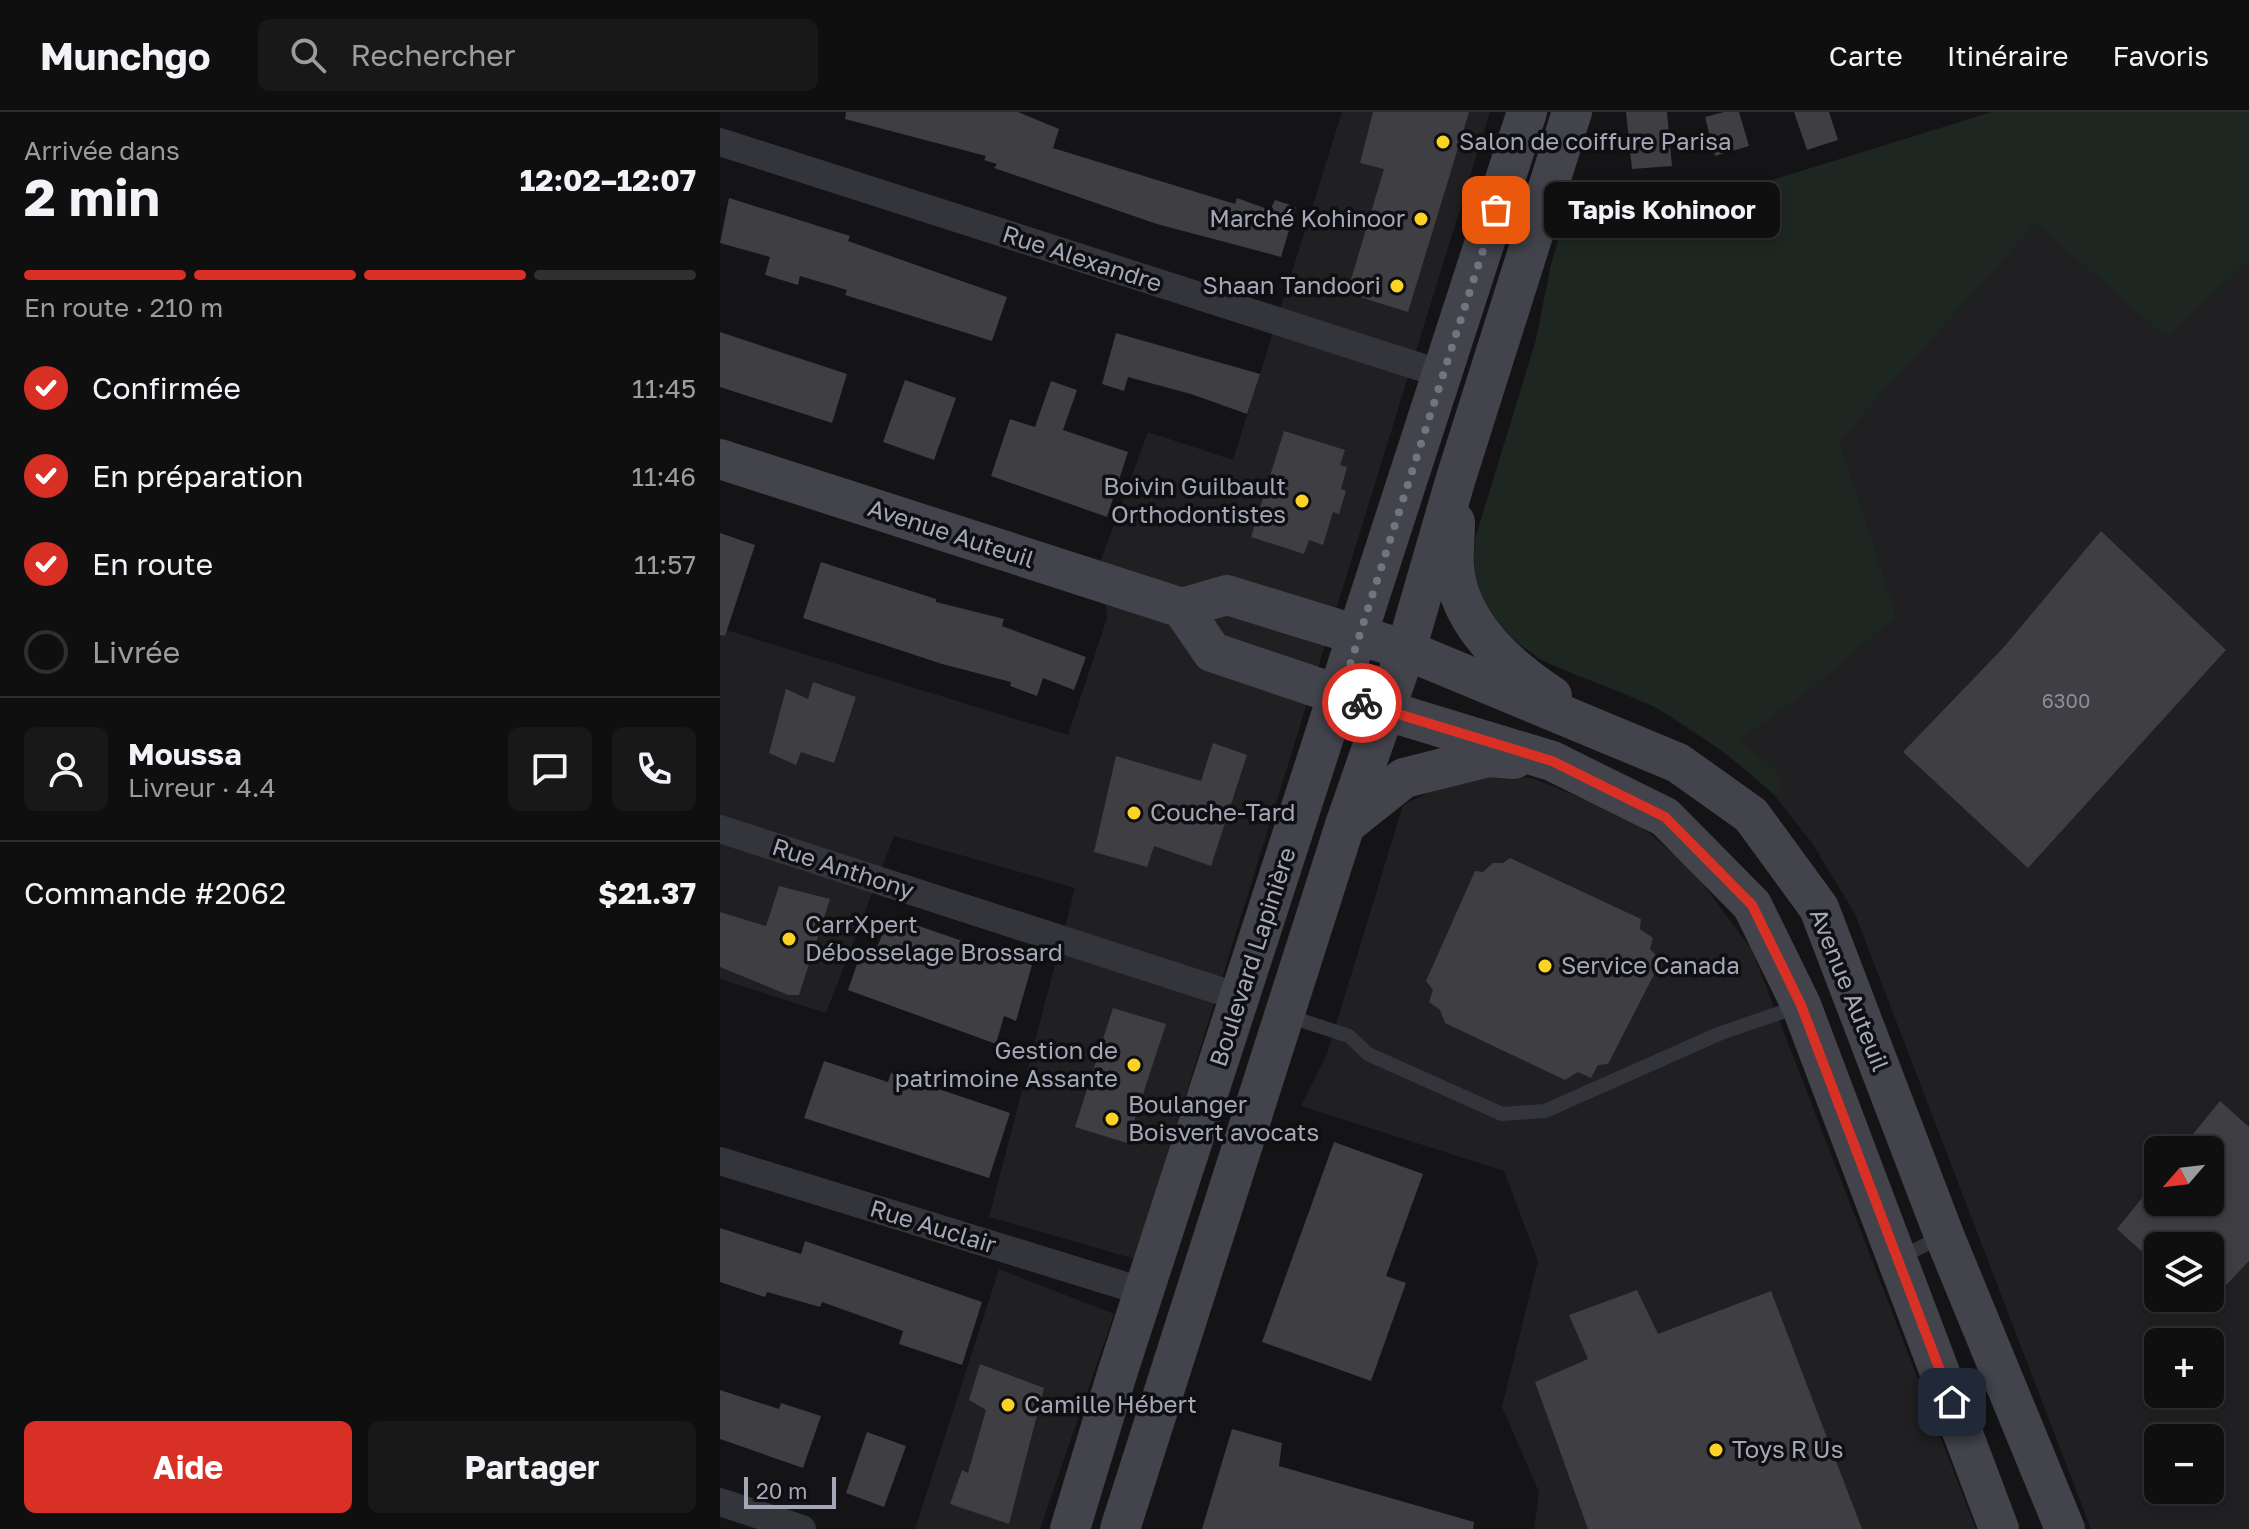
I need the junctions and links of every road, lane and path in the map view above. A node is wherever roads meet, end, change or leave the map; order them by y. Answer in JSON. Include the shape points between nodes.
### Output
{"nodes":[{"id":1,"x":1527,"y":112,"type":"edge"},
{"id":2,"x":1572,"y":112,"type":"edge"},
{"id":3,"x":720,"y":142,"type":"edge"},
{"id":4,"x":1445,"y":375,"type":"junction"},
{"id":5,"x":720,"y":459,"type":"edge"},
{"id":6,"x":1456,"y":478,"type":"junction"},
{"id":7,"x":1182,"y":608,"type":"junction"},
{"id":8,"x":1358,"y":637,"type":"junction"},
{"id":9,"x":1406,"y":650,"type":"junction"},
{"id":10,"x":1340,"y":696,"type":"junction"},
{"id":11,"x":1384,"y":710,"type":"junction"},
{"id":12,"x":1601,"y":730,"type":"junction"},
{"id":13,"x":1552,"y":761,"type":"junction"},
{"id":14,"x":1345,"y":825,"type":"junction"},
{"id":15,"x":720,"y":829,"type":"edge"},
{"id":16,"x":1239,"y":997,"type":"junction"},
{"id":17,"x":1801,"y":1005,"type":"junction"},
{"id":18,"x":1285,"y":1015,"type":"junction"},
{"id":19,"x":720,"y":1161,"type":"edge"},
{"id":20,"x":1944,"y":1235,"type":"junction"},
{"id":21,"x":1898,"y":1258,"type":"junction"},
{"id":22,"x":1145,"y":1292,"type":"junction"},
{"id":23,"x":720,"y":1502,"type":"edge"},
{"id":24,"x":802,"y":1529,"type":"edge"},
{"id":25,"x":1070,"y":1529,"type":"edge"},
{"id":26,"x":1120,"y":1529,"type":"edge"},
{"id":27,"x":1999,"y":1529,"type":"edge"},
{"id":28,"x":2065,"y":1529,"type":"edge"}],
"edges":[{"from":1,"to":4,"type":"main road","name":"Boulevard Lapinière"},
{"from":2,"to":6,"type":"main road","name":"Boulevard Lapinière"},
{"from":3,"to":4,"type":"street","name":"Rue Alexandre"},
{"from":4,"to":8,"type":"main road","name":"Boulevard Lapinière"},
{"from":5,"to":7,"type":"main road","name":"Avenue Auteuil"},
{"from":6,"to":9,"type":"main road","name":"Boulevard Lapinière"},
{"from":6,"to":12,"type":"main road","via":[[1454,568],[1472,618],[1522,676]]},
{"from":7,"to":8,"type":"main road","name":"Avenue Auteuil","via":[[1227,595]]},
{"from":7,"to":10,"type":"main road","name":"Avenue Auteuil","via":[[1212,652]]},
{"from":8,"to":9,"type":"main road","name":"Avenue Auteuil"},
{"from":8,"to":10,"type":"main road","name":"Boulevard Lapinière"},
{"from":9,"to":11,"type":"main road","name":"Boulevard Lapinière"},
{"from":9,"to":12,"type":"main road","name":"Avenue Auteuil"},
{"from":10,"to":11,"type":"main road","name":"Avenue Auteuil"},
{"from":10,"to":16,"type":"main road","name":"Boulevard Lapinière"},
{"from":11,"to":13,"type":"main road","name":"Avenue Auteuil"},
{"from":11,"to":14,"type":"main road","name":"Boulevard Lapinière"},
{"from":12,"to":20,"type":"main road","name":"Avenue Auteuil","via":[[1678,763],[1751,815],[1819,908]]},
{"from":13,"to":14,"type":"main road","via":[[1488,757],[1434,768],[1404,778]]},
{"from":13,"to":17,"type":"main road","name":"Avenue Auteuil","via":[[1665,817],[1752,905]]},
{"from":14,"to":18,"type":"main road","name":"Boulevard Lapinière"},
{"from":15,"to":16,"type":"street","name":"Rue Anthony"},
{"from":16,"to":22,"type":"main road","name":"Boulevard Lapinière"},
{"from":17,"to":18,"type":"lane","via":[[1721,1033],[1545,1111],[1502,1114],[1368,1054],[1349,1036]]},
{"from":17,"to":21,"type":"main road","name":"Avenue Auteuil"},
{"from":18,"to":26,"type":"main road","name":"Boulevard Lapinière"},
{"from":19,"to":22,"type":"street","name":"Rue Auclair"},
{"from":20,"to":21,"type":"lane"},
{"from":20,"to":28,"type":"main road","name":"Avenue Auteuil"},
{"from":21,"to":27,"type":"main road","name":"Avenue Auteuil"},
{"from":22,"to":25,"type":"main road","name":"Boulevard Lapinière"},
{"from":23,"to":24,"type":"street"}]}
